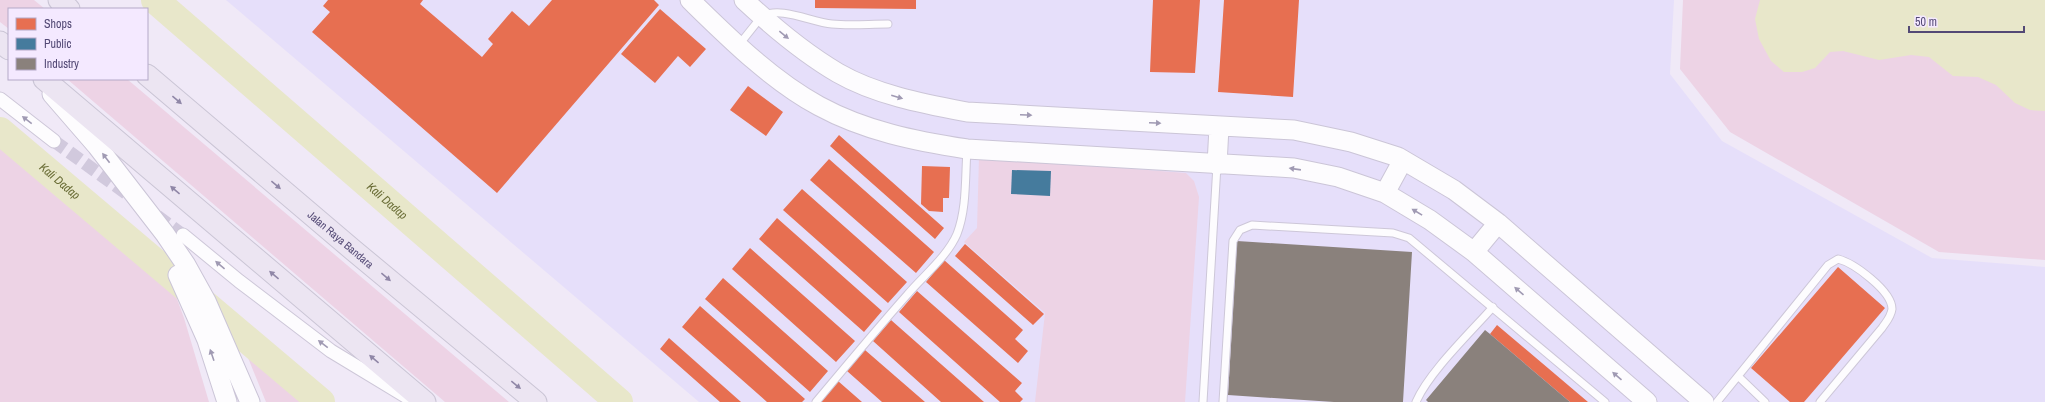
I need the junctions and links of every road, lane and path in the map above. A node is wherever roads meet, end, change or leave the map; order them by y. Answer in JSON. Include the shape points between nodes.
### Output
{"nodes":[{"id":1,"x":59,"y":0,"type":"edge"},
{"id":2,"x":690,"y":0,"type":"edge"},
{"id":3,"x":744,"y":0,"type":"edge"},
{"id":4,"x":68,"y":8,"type":"edge"},
{"id":5,"x":762,"y":16,"type":"junction"},
{"id":6,"x":888,"y":24,"type":"dead end"},
{"id":7,"x":0,"y":42,"type":"edge"},
{"id":8,"x":738,"y":46,"type":"junction"},
{"id":9,"x":8,"y":48,"type":"edge"},
{"id":10,"x":148,"y":76,"type":"edge"},
{"id":11,"x":39,"y":80,"type":"edge"},
{"id":12,"x":45,"y":80,"type":"edge"},
{"id":13,"x":0,"y":98,"type":"edge"},
{"id":14,"x":1218,"y":127,"type":"junction"},
{"id":15,"x":54,"y":142,"type":"tunnel mouth"},
{"id":16,"x":967,"y":149,"type":"junction"},
{"id":17,"x":1403,"y":160,"type":"junction"},
{"id":18,"x":1217,"y":164,"type":"junction"},
{"id":19,"x":130,"y":189,"type":"junction"},
{"id":20,"x":1385,"y":193,"type":"junction"},
{"id":21,"x":1498,"y":223,"type":"junction"},
{"id":22,"x":183,"y":235,"type":"tunnel mouth"},
{"id":23,"x":1474,"y":252,"type":"junction"},
{"id":24,"x":1493,"y":307,"type":"junction"},
{"id":25,"x":1739,"y":377,"type":"junction"},
{"id":26,"x":226,"y":397,"type":"edge"},
{"id":27,"x":250,"y":402,"type":"edge"},
{"id":28,"x":415,"y":402,"type":"edge"},
{"id":29,"x":425,"y":402,"type":"edge"},
{"id":30,"x":536,"y":402,"type":"edge"},
{"id":31,"x":816,"y":402,"type":"edge"},
{"id":32,"x":1202,"y":402,"type":"edge"},
{"id":33,"x":1223,"y":402,"type":"edge"},
{"id":34,"x":1416,"y":402,"type":"edge"},
{"id":35,"x":1605,"y":402,"type":"edge"},
{"id":36,"x":1647,"y":402,"type":"edge"},
{"id":37,"x":1704,"y":402,"type":"edge"},
{"id":38,"x":1718,"y":402,"type":"edge"},
{"id":39,"x":1765,"y":402,"type":"edge"},
{"id":40,"x":1820,"y":402,"type":"edge"}],
"edges":[{"from":1,"to":4,"type":"main road"},
{"from":2,"to":8,"type":"street"},
{"from":3,"to":5,"type":"street"},
{"from":5,"to":6,"type":"lane","via":[[773,13],[830,24]]},
{"from":5,"to":8,"type":"lane"},
{"from":5,"to":14,"type":"street","one_way":true,"via":[[811,56],[840,74],[893,96],[927,105],[967,112]]},
{"from":7,"to":9,"type":"main road"},
{"from":8,"to":16,"type":"street","via":[[818,106],[882,132],[915,141]]},
{"from":10,"to":30,"type":"main road","name":"Jalan Raya Bandara","one_way":true},
{"from":19,"to":11,"type":"street","one_way":true,"via":[[97,146]]},
{"from":29,"to":12,"type":"main road","one_way":true},
{"from":15,"to":13,"type":"street","one_way":true},
{"from":14,"to":17,"type":"street","via":[[1294,130],[1351,142]]},
{"from":14,"to":18,"type":"street"},
{"from":16,"to":18,"type":"street"},
{"from":16,"to":31,"type":"lane","via":[[964,198],[956,234],[945,253]]},
{"from":17,"to":20,"type":"street"},
{"from":17,"to":21,"type":"street","via":[[1454,190]]},
{"from":20,"to":18,"type":"street","one_way":true,"via":[[1338,177],[1294,168]]},
{"from":18,"to":32,"type":"lane"},
{"from":26,"to":19,"type":"street","one_way":true,"via":[[190,300]]},
{"from":19,"to":27,"type":"street","via":[[186,265],[206,301]]},
{"from":23,"to":20,"type":"street","one_way":true,"via":[[1430,220]]},
{"from":21,"to":23,"type":"street"},
{"from":21,"to":37,"type":"street"},
{"from":28,"to":22,"type":"street","one_way":true,"via":[[331,351]]},
{"from":36,"to":23,"type":"street","one_way":true},
{"from":24,"to":33,"type":"lane","via":[[1417,243],[1400,234],[1248,226],[1237,233],[1234,241]]},
{"from":24,"to":34,"type":"lane","via":[[1432,376]]},
{"from":24,"to":35,"type":"lane"},
{"from":25,"to":38,"type":"lane"},
{"from":25,"to":39,"type":"lane"},
{"from":25,"to":40,"type":"lane","via":[[1828,265],[1838,259],[1844,260],[1860,270],[1882,290],[1892,308],[1890,318]]}]}
